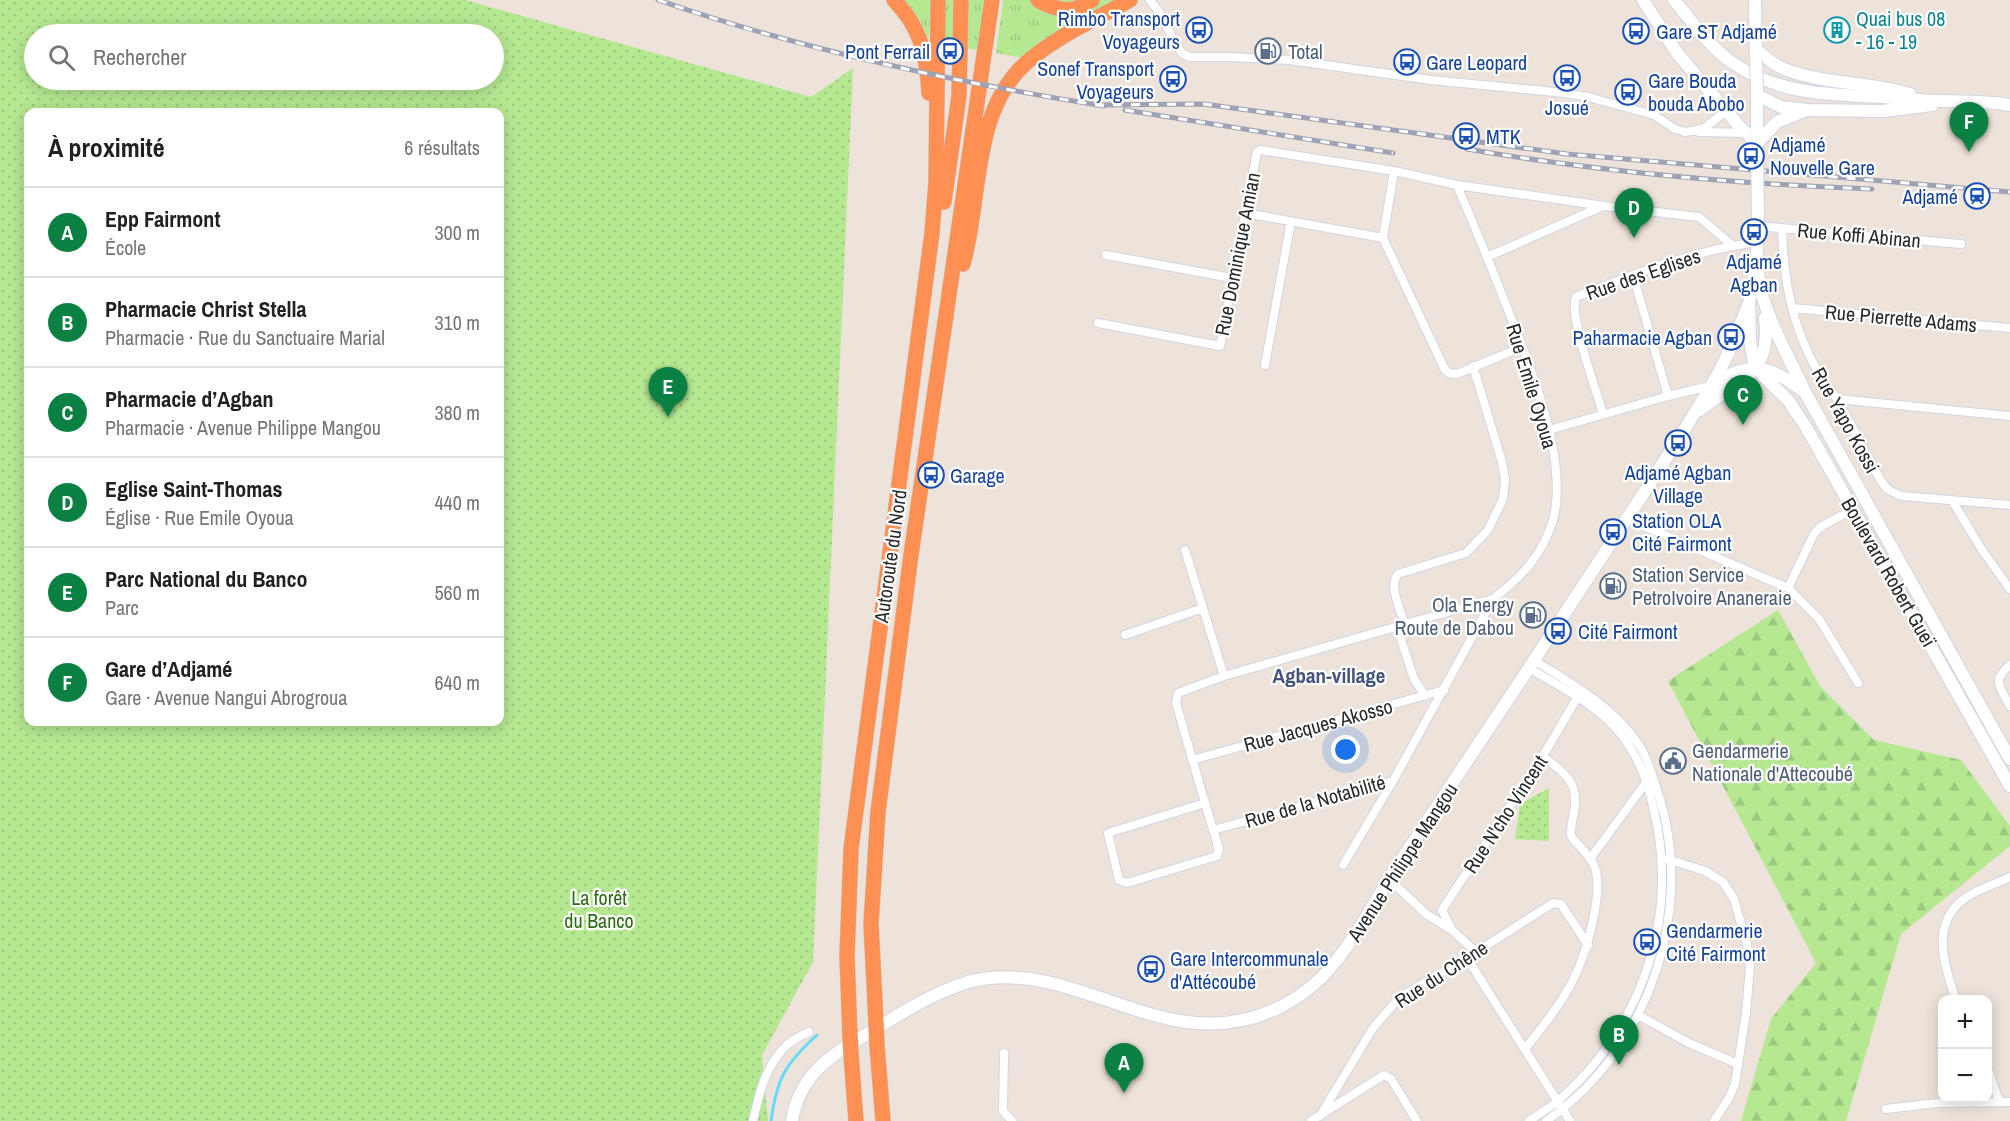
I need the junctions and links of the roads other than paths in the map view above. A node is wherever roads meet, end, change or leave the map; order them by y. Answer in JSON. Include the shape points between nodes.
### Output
{"nodes":[{"id":1,"x":894,"y":0,"type":"edge"},
{"id":2,"x":939,"y":0,"type":"edge"},
{"id":3,"x":961,"y":0,"type":"edge"},
{"id":4,"x":992,"y":0,"type":"edge"},
{"id":5,"x":1038,"y":0,"type":"edge"},
{"id":6,"x":1092,"y":0,"type":"edge"},
{"id":7,"x":1130,"y":0,"type":"edge"},
{"id":8,"x":1150,"y":0,"type":"edge"},
{"id":9,"x":1643,"y":0,"type":"edge"},
{"id":10,"x":1674,"y":0,"type":"edge"},
{"id":11,"x":1755,"y":1,"type":"edge"},
{"id":12,"x":1756,"y":45,"type":"junction"},
{"id":13,"x":1757,"y":92,"type":"junction"},
{"id":14,"x":2010,"y":96,"type":"edge"},
{"id":15,"x":1931,"y":100,"type":"junction"},
{"id":16,"x":1945,"y":101,"type":"junction"},
{"id":17,"x":1989,"y":101,"type":"junction"},
{"id":18,"x":2010,"y":105,"type":"edge"},
{"id":19,"x":1808,"y":110,"type":"junction"},
{"id":20,"x":1726,"y":111,"type":"junction"},
{"id":21,"x":937,"y":129,"type":"junction"},
{"id":22,"x":1695,"y":132,"type":"junction"},
{"id":23,"x":1746,"y":133,"type":"junction"},
{"id":24,"x":1757,"y":143,"type":"junction"},
{"id":25,"x":1394,"y":171,"type":"junction"},
{"id":26,"x":1457,"y":185,"type":"junction"},
{"id":27,"x":1604,"y":206,"type":"junction"},
{"id":28,"x":1245,"y":213,"type":"junction"},
{"id":29,"x":1758,"y":220,"type":"junction"},
{"id":30,"x":1291,"y":221,"type":"junction"},
{"id":31,"x":1782,"y":228,"type":"junction"},
{"id":32,"x":1383,"y":237,"type":"junction"},
{"id":33,"x":1758,"y":242,"type":"junction"},
{"id":34,"x":1961,"y":244,"type":"dead end"},
{"id":35,"x":1732,"y":245,"type":"junction"},
{"id":36,"x":1106,"y":255,"type":"dead end"},
{"id":37,"x":1487,"y":257,"type":"junction"},
{"id":38,"x":1758,"y":258,"type":"junction"},
{"id":39,"x":1633,"y":275,"type":"junction"},
{"id":40,"x":1232,"y":278,"type":"junction"},
{"id":41,"x":1763,"y":298,"type":"junction"},
{"id":42,"x":1749,"y":303,"type":"junction"},
{"id":43,"x":1792,"y":308,"type":"junction"},
{"id":44,"x":947,"y":309,"type":"junction"},
{"id":45,"x":1098,"y":323,"type":"dead end"},
{"id":46,"x":2010,"y":327,"type":"edge"},
{"id":47,"x":1522,"y":347,"type":"junction"},
{"id":48,"x":917,"y":356,"type":"junction"},
{"id":49,"x":1265,"y":364,"type":"dead end"},
{"id":50,"x":1473,"y":366,"type":"junction"},
{"id":51,"x":1756,"y":368,"type":"junction"},
{"id":52,"x":1740,"y":381,"type":"junction"},
{"id":53,"x":1710,"y":387,"type":"junction"},
{"id":54,"x":1780,"y":392,"type":"junction"},
{"id":55,"x":1805,"y":392,"type":"junction"},
{"id":56,"x":1668,"y":396,"type":"junction"},
{"id":57,"x":1837,"y":399,"type":"junction"},
{"id":58,"x":1603,"y":414,"type":"junction"},
{"id":59,"x":2010,"y":416,"type":"edge"},
{"id":60,"x":1692,"y":417,"type":"junction"},
{"id":61,"x":1549,"y":430,"type":"junction"},
{"id":62,"x":1953,"y":502,"type":"junction"},
{"id":63,"x":2010,"y":505,"type":"edge"},
{"id":64,"x":1853,"y":509,"type":"junction"},
{"id":65,"x":1627,"y":519,"type":"junction"},
{"id":66,"x":1185,"y":550,"type":"dead end"},
{"id":67,"x":1788,"y":588,"type":"junction"},
{"id":68,"x":2010,"y":589,"type":"edge"},
{"id":69,"x":1493,"y":599,"type":"junction"},
{"id":70,"x":1203,"y":608,"type":"junction"},
{"id":71,"x":1401,"y":626,"type":"junction"},
{"id":72,"x":1125,"y":635,"type":"dead end"},
{"id":73,"x":1532,"y":664,"type":"junction"},
{"id":74,"x":2010,"y":665,"type":"edge"},
{"id":75,"x":1224,"y":676,"type":"junction"},
{"id":76,"x":1858,"y":684,"type":"dead end"},
{"id":77,"x":1444,"y":690,"type":"junction"},
{"id":78,"x":1425,"y":696,"type":"junction"},
{"id":79,"x":1577,"y":698,"type":"junction"},
{"id":80,"x":2010,"y":706,"type":"edge"},
{"id":81,"x":1543,"y":756,"type":"junction"},
{"id":82,"x":2010,"y":759,"type":"edge"},
{"id":83,"x":1192,"y":760,"type":"junction"},
{"id":84,"x":1393,"y":780,"type":"junction"},
{"id":85,"x":1647,"y":781,"type":"junction"},
{"id":86,"x":2010,"y":786,"type":"edge"},
{"id":87,"x":1205,"y":803,"type":"junction"},
{"id":88,"x":1213,"y":830,"type":"junction"},
{"id":89,"x":1590,"y":859,"type":"junction"},
{"id":90,"x":1662,"y":859,"type":"junction"},
{"id":91,"x":1672,"y":860,"type":"junction"},
{"id":92,"x":1343,"y":865,"type":"dead end"},
{"id":93,"x":2010,"y":877,"type":"edge"},
{"id":94,"x":1389,"y":879,"type":"junction"},
{"id":95,"x":1452,"y":930,"type":"junction"},
{"id":96,"x":1588,"y":945,"type":"junction"},
{"id":97,"x":1476,"y":952,"type":"junction"},
{"id":98,"x":1467,"y":958,"type":"junction"},
{"id":99,"x":1954,"y":995,"type":"edge"},
{"id":100,"x":1638,"y":1015,"type":"junction"},
{"id":101,"x":809,"y":1032,"type":"dead end"},
{"id":102,"x":1525,"y":1049,"type":"junction"},
{"id":103,"x":1004,"y":1053,"type":"dead end"},
{"id":104,"x":1738,"y":1064,"type":"junction"},
{"id":105,"x":1992,"y":1081,"type":"edge"},
{"id":106,"x":1999,"y":1101,"type":"junction"},
{"id":107,"x":2010,"y":1102,"type":"edge"},
{"id":108,"x":1560,"y":1106,"type":"junction"},
{"id":109,"x":1886,"y":1108,"type":"dead end"},
{"id":110,"x":1320,"y":1116,"type":"junction"},
{"id":111,"x":753,"y":1121,"type":"edge"},
{"id":112,"x":792,"y":1121,"type":"edge"},
{"id":113,"x":856,"y":1121,"type":"edge"},
{"id":114,"x":883,"y":1121,"type":"edge"},
{"id":115,"x":1012,"y":1121,"type":"edge"},
{"id":116,"x":1311,"y":1121,"type":"edge"},
{"id":117,"x":1417,"y":1121,"type":"edge"},
{"id":118,"x":1529,"y":1121,"type":"edge"},
{"id":119,"x":1546,"y":1121,"type":"edge"},
{"id":120,"x":1570,"y":1121,"type":"edge"},
{"id":121,"x":1714,"y":1121,"type":"edge"}],
"edges":[{"from":1,"to":21,"type":"highway","via":[[906,12],[921,40],[930,111]]},
{"from":2,"to":21,"type":"highway","name":"Autoroute du Nord"},
{"from":3,"to":48,"type":"highway","via":[[958,96],[940,233]]},
{"from":4,"to":44,"type":"highway","name":"Autoroute du Nord"},
{"from":5,"to":6,"type":"highway","via":[[1066,10]]},
{"from":7,"to":44,"type":"highway","via":[[1028,61],[1001,95],[985,139],[964,261]]},
{"from":8,"to":22,"type":"street","via":[[1176,45],[1190,57],[1290,60],[1431,80],[1565,93],[1654,115],[1675,129]]},
{"from":9,"to":20,"type":"main road","via":[[1677,53]]},
{"from":10,"to":15,"type":"main road","via":[[1728,59],[1768,81],[1820,94]]},
{"from":11,"to":12,"type":"main road","name":"Boulevard Robert Gueï"},
{"from":12,"to":13,"type":"main road","name":"Boulevard Robert Gueï","bridge":true},
{"from":12,"to":15,"type":"main road","via":[[1781,68],[1799,74],[1879,86]]},
{"from":13,"to":19,"type":"main road","via":[[1781,107]]},
{"from":13,"to":24,"type":"main road","name":"Boulevard Robert Gueï"},
{"from":14,"to":17,"type":"main road"},
{"from":15,"to":16,"type":"main road"},
{"from":16,"to":17,"type":"main road"},
{"from":16,"to":19,"type":"main road","via":[[1883,111]]},
{"from":17,"to":18,"type":"main road"},
{"from":19,"to":24,"type":"main road","via":[[1777,122]]},
{"from":20,"to":22,"type":"street"},
{"from":20,"to":23,"type":"main road"},
{"from":21,"to":48,"type":"highway","name":"Autoroute du Nord","via":[[933,223]]},
{"from":22,"to":23,"type":"street"},
{"from":23,"to":24,"type":"main road"},
{"from":24,"to":29,"type":"main road","name":"Boulevard Robert Gueï","bridge":true},
{"from":25,"to":26,"type":"street"},
{"from":25,"to":28,"type":"street","name":"Rue Dominique Amian","via":[[1258,150]]},
{"from":25,"to":32,"type":"street"},
{"from":26,"to":27,"type":"street"},
{"from":26,"to":37,"type":"street","name":"Rue Emile Oyoua"},
{"from":27,"to":35,"type":"street","via":[[1699,217]]},
{"from":27,"to":37,"type":"street"},
{"from":28,"to":30,"type":"street"},
{"from":28,"to":40,"type":"street","name":"Rue Dominique Amian"},
{"from":29,"to":31,"type":"street","name":"Rue Koffi Abinan"},
{"from":29,"to":33,"type":"main road","name":"Boulevard Robert Gueï"},
{"from":30,"to":32,"type":"street"},
{"from":30,"to":49,"type":"street"},
{"from":31,"to":34,"type":"street","name":"Rue Koffi Abinan"},
{"from":31,"to":43,"type":"street","name":"Rue Yapo Kossi"},
{"from":32,"to":50,"type":"street","via":[[1445,370],[1458,374]]},
{"from":33,"to":35,"type":"street","name":"Rue des Eglises"},
{"from":33,"to":38,"type":"main road","name":"Boulevard Robert Gueï"},
{"from":35,"to":39,"type":"street","name":"Rue des Eglises"},
{"from":36,"to":40,"type":"street"},
{"from":37,"to":47,"type":"street","name":"Rue Emile Oyoua"},
{"from":38,"to":41,"type":"main road","name":"Boulevard Robert Gueï"},
{"from":38,"to":42,"type":"main road","name":"Boulevard Robert Gueï"},
{"from":39,"to":56,"type":"street"},
{"from":39,"to":58,"type":"street","name":"Rue des Eglises","via":[[1576,297],[1574,302]]},
{"from":40,"to":45,"type":"street","name":"Rue Dominique Amian","via":[[1220,346]]},
{"from":41,"to":51,"type":"main road","via":[[1766,348]]},
{"from":41,"to":55,"type":"main road","name":"Boulevard Robert Gueï"},
{"from":42,"to":51,"type":"main road","name":"Boulevard Robert Gueï"},
{"from":42,"to":53,"type":"main road","name":"Avenue Philippe Mangou"},
{"from":43,"to":46,"type":"street","name":"Rue Pierrette Adams"},
{"from":43,"to":57,"type":"street","name":"Rue Yapo Kossi","via":[[1816,370]]},
{"from":44,"to":114,"type":"highway","name":"Autoroute du Nord","bridge":true,"via":[[878,812],[871,924]]},
{"from":47,"to":50,"type":"street"},
{"from":47,"to":61,"type":"street","name":"Rue Emile Oyoua"},
{"from":48,"to":113,"type":"highway","name":"Autoroute du Nord","bridge":true,"via":[[851,849],[847,956]]},
{"from":50,"to":71,"type":"street","via":[[1502,462],[1503,499],[1488,531],[1466,553],[1395,577]]},
{"from":51,"to":52,"type":"main road","name":"Avenue Philippe Mangou"},
{"from":51,"to":53,"type":"main road","via":[[1730,375]]},
{"from":51,"to":54,"type":"main road","name":"Boulevard Robert Gueï"},
{"from":51,"to":55,"type":"main road","name":"Boulevard Robert Gueï","via":[[1782,375]]},
{"from":52,"to":54,"type":"main road","via":[[1768,385]]},
{"from":52,"to":60,"type":"main road","name":"Avenue Philippe Mangou"},
{"from":53,"to":56,"type":"street"},
{"from":53,"to":60,"type":"main road","name":"Avenue Philippe Mangou"},
{"from":54,"to":64,"type":"main road","name":"Boulevard Robert Gueï","via":[[1806,427]]},
{"from":55,"to":82,"type":"main road","name":"Boulevard Robert Gueï"},
{"from":56,"to":58,"type":"street"},
{"from":57,"to":59,"type":"street"},
{"from":57,"to":62,"type":"street","name":"Rue Yapo Kossi","via":[[1887,489],[1901,496]]},
{"from":58,"to":61,"type":"street"},
{"from":60,"to":65,"type":"main road","name":"Avenue Philippe Mangou"},
{"from":61,"to":69,"type":"street","name":"Rue Emile Oyoua","via":[[1557,483],[1553,519],[1535,560]]},
{"from":62,"to":63,"type":"street","name":"Rue Yapo Kossi"},
{"from":62,"to":68,"type":"street"},
{"from":64,"to":67,"type":"street","via":[[1814,534]]},
{"from":64,"to":86,"type":"main road","name":"Boulevard Robert Gueï"},
{"from":65,"to":67,"type":"street"},
{"from":65,"to":73,"type":"main road","name":"Avenue Philippe Mangou"},
{"from":66,"to":70,"type":"street"},
{"from":67,"to":76,"type":"street","via":[[1819,619]]},
{"from":69,"to":71,"type":"street","name":"Rue Emile Oyoua"},
{"from":69,"to":77,"type":"street","name":"Rue de la Notabilité"},
{"from":70,"to":72,"type":"street"},
{"from":70,"to":75,"type":"street"},
{"from":71,"to":75,"type":"street","name":"Rue Emile Oyoua"},
{"from":71,"to":78,"type":"street","via":[[1414,679]]},
{"from":73,"to":79,"type":"street"},
{"from":73,"to":91,"type":"street","via":[[1615,714],[1641,747],[1663,808]]},
{"from":73,"to":94,"type":"main road","name":"Avenue Philippe Mangou"},
{"from":74,"to":80,"type":"street","via":[[2001,672],[1998,684]]},
{"from":75,"to":83,"type":"street","name":"Rue Emile Oyoua","via":[[1182,690],[1176,697]]},
{"from":77,"to":78,"type":"street","name":"Rue Jacques Akosso"},
{"from":77,"to":84,"type":"street","name":"Rue de la Notabilité"},
{"from":78,"to":83,"type":"street","name":"Rue Jacques Akosso"},
{"from":79,"to":81,"type":"street","name":"Rue N'cho Vincent"},
{"from":79,"to":85,"type":"street","via":[[1610,721]]},
{"from":81,"to":89,"type":"street","via":[[1573,786],[1576,797],[1571,836]]},
{"from":81,"to":95,"type":"street","name":"Rue N'cho Vincent","via":[[1442,910]]},
{"from":83,"to":87,"type":"street","name":"Rue Emile Oyoua"},
{"from":84,"to":88,"type":"street","name":"Rue de la Notabilité"},
{"from":84,"to":92,"type":"street"},
{"from":85,"to":89,"type":"street"},
{"from":85,"to":90,"type":"street"},
{"from":87,"to":88,"type":"street","name":"Rue Emile Oyoua"},
{"from":87,"to":88,"type":"street","name":"Rue Emile Oyoua","via":[[1108,833],[1119,880],[1127,883],[1217,856],[1219,849]]},
{"from":89,"to":96,"type":"street","via":[[1598,891]]},
{"from":90,"to":91,"type":"street"},
{"from":90,"to":108,"type":"street","via":[[1659,927],[1642,984],[1608,1047]]},
{"from":91,"to":100,"type":"street","via":[[1669,916],[1658,966]]},
{"from":91,"to":104,"type":"street","via":[[1723,882],[1734,899],[1750,966]]},
{"from":93,"to":99,"type":"street","via":[[1969,897],[1949,917],[1944,929],[1943,954]]},
{"from":94,"to":95,"type":"street","via":[[1426,914]]},
{"from":94,"to":112,"type":"main road","name":"Avenue Philippe Mangou","via":[[1345,950],[1307,990],[1278,1008],[1239,1021],[1198,1023],[1156,1016],[1032,979],[971,982],[927,1001],[836,1052],[808,1081],[797,1099]]},
{"from":95,"to":97,"type":"street"},
{"from":96,"to":97,"type":"street","name":"Rue du Chêne","via":[[1561,904],[1553,903]]},
{"from":96,"to":102,"type":"street","via":[[1563,1000]]},
{"from":97,"to":98,"type":"street","name":"Rue du Chêne"},
{"from":98,"to":102,"type":"street"},
{"from":98,"to":110,"type":"street","name":"Rue du Chêne","via":[[1400,997],[1386,1010]]},
{"from":100,"to":104,"type":"street"},
{"from":100,"to":108,"type":"street","via":[[1606,1063]]},
{"from":101,"to":111,"type":"street","via":[[789,1043],[770,1065]]},
{"from":102,"to":108,"type":"street"},
{"from":103,"to":115,"type":"street","via":[[1003,1111]]},
{"from":104,"to":121,"type":"street","via":[[1730,1098]]},
{"from":105,"to":106,"type":"street"},
{"from":106,"to":107,"type":"street"},
{"from":106,"to":109,"type":"street"},
{"from":108,"to":118,"type":"street"},
{"from":108,"to":119,"type":"street"},
{"from":108,"to":120,"type":"street"},
{"from":110,"to":116,"type":"street"},
{"from":110,"to":117,"type":"street","via":[[1384,1075],[1391,1079]]}]}
